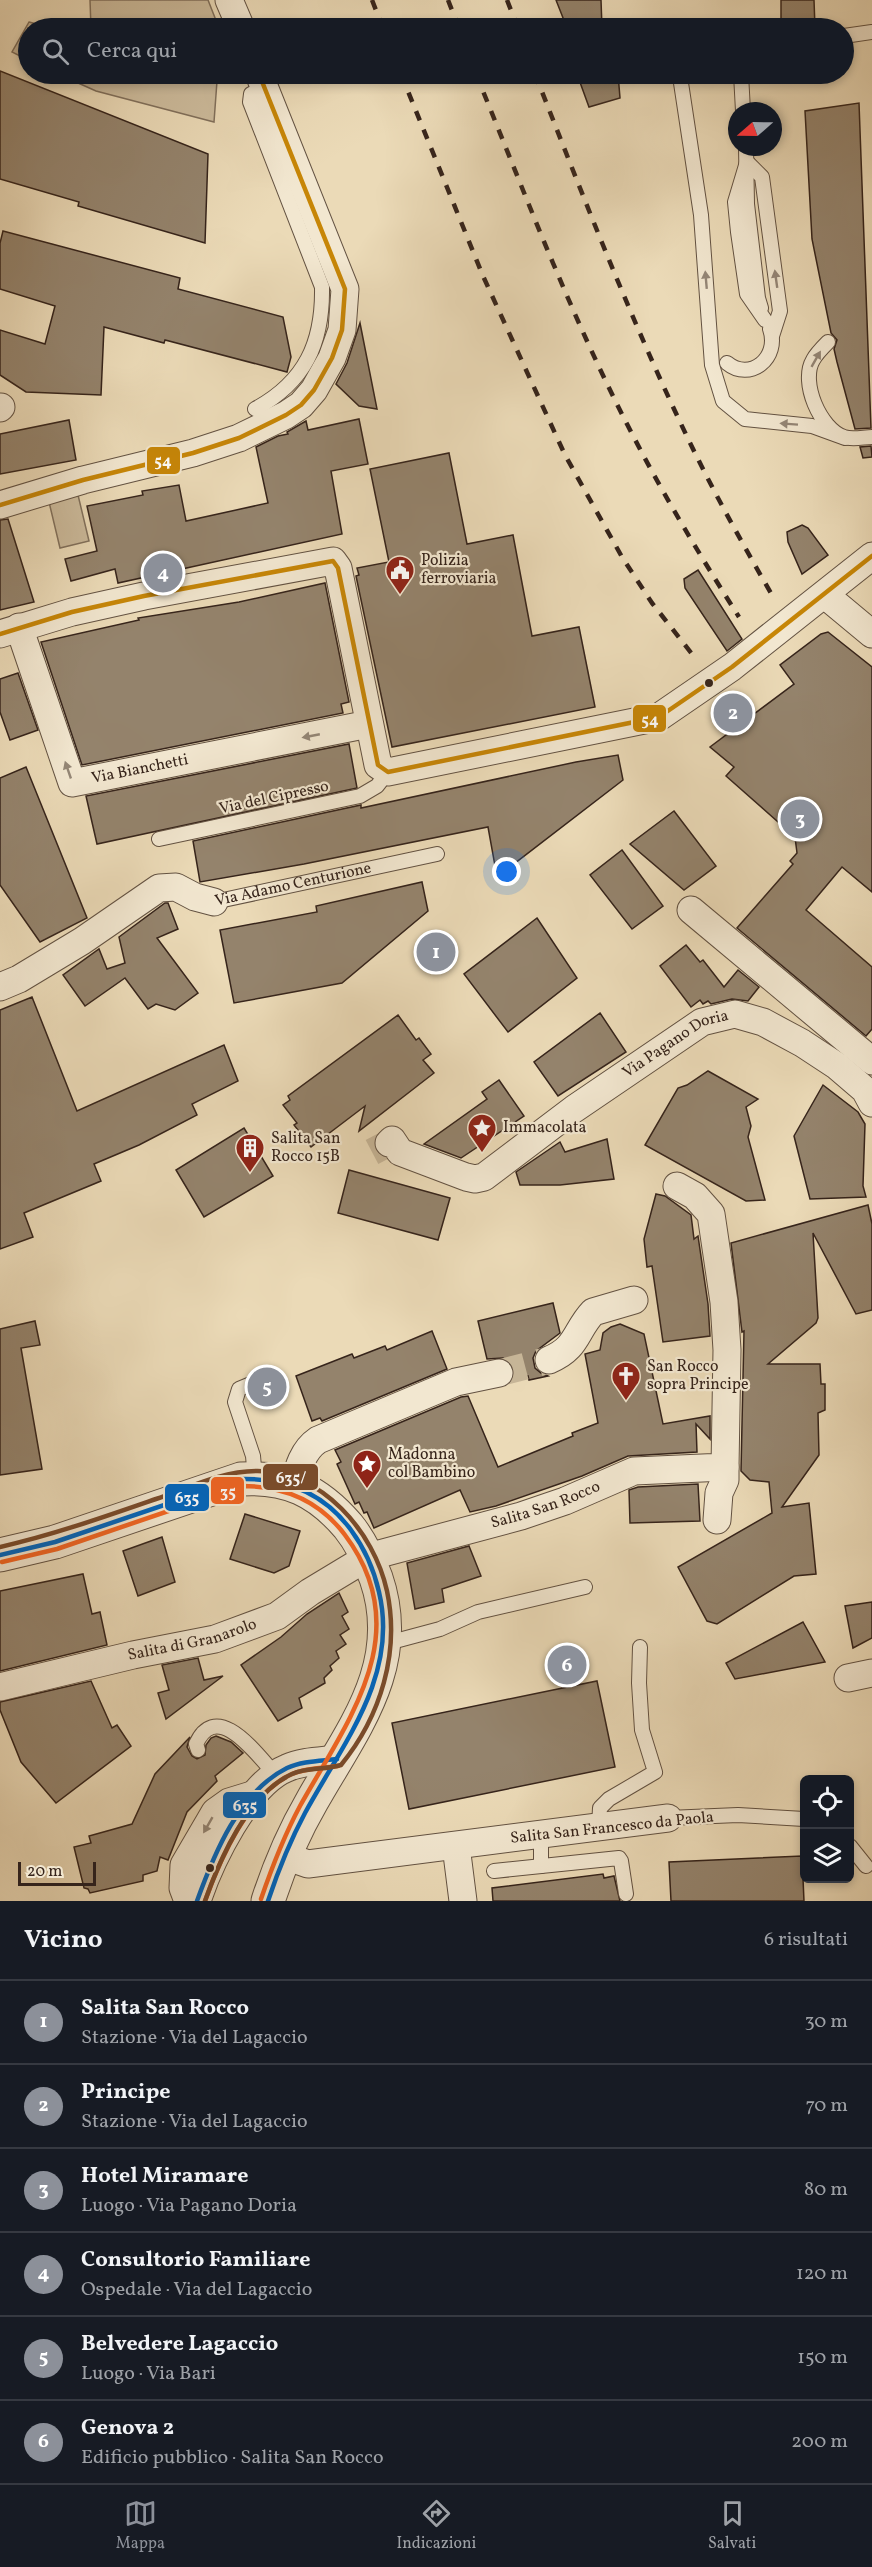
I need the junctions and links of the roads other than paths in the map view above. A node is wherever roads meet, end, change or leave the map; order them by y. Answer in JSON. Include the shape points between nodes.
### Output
{"nodes":[{"id":1,"x":230,"y":0,"type":"edge"},
{"id":2,"x":237,"y":18,"type":"edge"},
{"id":3,"x":872,"y":32,"type":"edge"},
{"id":4,"x":854,"y":34,"type":"edge"},
{"id":5,"x":681,"y":84,"type":"edge"},
{"id":6,"x":742,"y":84,"type":"edge"},
{"id":7,"x":258,"y":88,"type":"edge"},
{"id":8,"x":743,"y":102,"type":"edge"},
{"id":9,"x":747,"y":156,"type":"edge"},
{"id":10,"x":747,"y":162,"type":"junction"},
{"id":11,"x":772,"y":336,"type":"junction"},
{"id":12,"x":828,"y":342,"type":"dead end"},
{"id":13,"x":728,"y":363,"type":"dead end"},
{"id":14,"x":255,"y":410,"type":"dead end"},
{"id":15,"x":872,"y":437,"type":"edge"},
{"id":16,"x":845,"y":438,"type":"junction"},
{"id":17,"x":0,"y":506,"type":"edge"},
{"id":18,"x":872,"y":556,"type":"edge"},
{"id":19,"x":831,"y":590,"type":"junction"},
{"id":20,"x":10,"y":631,"type":"edge"},
{"id":21,"x":872,"y":634,"type":"edge"},
{"id":22,"x":369,"y":724,"type":"junction"},
{"id":23,"x":388,"y":772,"type":"junction"},
{"id":24,"x":159,"y":839,"type":"dead end"},
{"id":25,"x":437,"y":854,"type":"dead end"},
{"id":26,"x":214,"y":902,"type":"joint"},
{"id":27,"x":691,"y":910,"type":"dead end"},
{"id":28,"x":0,"y":987,"type":"edge"},
{"id":29,"x":872,"y":1061,"type":"edge"},
{"id":30,"x":872,"y":1102,"type":"edge"},
{"id":31,"x":388,"y":1143,"type":"dead end"},
{"id":32,"x":677,"y":1186,"type":"dead end"},
{"id":33,"x":634,"y":1300,"type":"dead end"},
{"id":34,"x":549,"y":1360,"type":"tunnel mouth"},
{"id":35,"x":499,"y":1373,"type":"tunnel mouth"},
{"id":36,"x":251,"y":1384,"type":"dead end"},
{"id":37,"x":725,"y":1467,"type":"junction"},
{"id":38,"x":255,"y":1478,"type":"junction"},
{"id":39,"x":294,"y":1485,"type":"junction"},
{"id":40,"x":717,"y":1520,"type":"dead end"},
{"id":41,"x":0,"y":1555,"type":"edge"},
{"id":42,"x":373,"y":1572,"type":"junction"},
{"id":43,"x":585,"y":1587,"type":"dead end"},
{"id":44,"x":384,"y":1644,"type":"junction"},
{"id":45,"x":640,"y":1647,"type":"dead end"},
{"id":46,"x":0,"y":1687,"type":"edge"},
{"id":47,"x":198,"y":1750,"type":"dead end"},
{"id":48,"x":337,"y":1759,"type":"junction"},
{"id":49,"x":275,"y":1774,"type":"junction"},
{"id":50,"x":255,"y":1794,"type":"junction"},
{"id":51,"x":669,"y":1818,"type":"joint"},
{"id":52,"x":800,"y":1819,"type":"edge"},
{"id":53,"x":599,"y":1827,"type":"junction"},
{"id":54,"x":541,"y":1835,"type":"junction"},
{"id":55,"x":456,"y":1846,"type":"junction"},
{"id":56,"x":854,"y":1852,"type":"edge"},
{"id":57,"x":285,"y":1856,"type":"junction"},
{"id":58,"x":541,"y":1866,"type":"junction"},
{"id":59,"x":866,"y":1866,"type":"dead end"},
{"id":60,"x":494,"y":1871,"type":"dead end"},
{"id":61,"x":626,"y":1894,"type":"dead end"},
{"id":62,"x":188,"y":1901,"type":"edge"},
{"id":63,"x":197,"y":1901,"type":"edge"},
{"id":64,"x":268,"y":1901,"type":"edge"},
{"id":65,"x":463,"y":1901,"type":"edge"}],
"edges":[{"from":1,"to":2,"type":"street"},
{"from":3,"to":4,"type":"lane"},
{"from":16,"to":5,"type":"lane","one_way":true,"via":[[812,426],[746,419],[723,401],[712,365],[700,215]]},
{"from":6,"to":8,"type":"lane"},
{"from":7,"to":14,"type":"lane","via":[[321,287],[322,303],[314,345],[302,370],[287,388]]},
{"from":7,"to":17,"type":"street","via":[[345,289],[342,330],[314,390],[286,415],[239,438]]},
{"from":9,"to":10,"type":"lane"},
{"from":11,"to":10,"type":"lane","one_way":true,"via":[[780,311],[762,177]]},
{"from":10,"to":11,"type":"lane","via":[[735,202],[738,232],[747,294]]},
{"from":11,"to":13,"type":"lane","via":[[769,356],[760,365],[737,369]]},
{"from":16,"to":12,"type":"lane","one_way":true,"via":[[834,432],[808,390],[812,362]]},
{"from":15,"to":16,"type":"lane"},
{"from":18,"to":19,"type":"street"},
{"from":19,"to":21,"type":"street"},
{"from":19,"to":23,"type":"street","via":[[659,717]]},
{"from":22,"to":20,"type":"street","name":"Via Bianchetti","one_way":true,"via":[[72,783]]},
{"from":20,"to":22,"type":"street","via":[[144,596],[333,561],[338,568]]},
{"from":22,"to":23,"type":"street","via":[[378,765]]},
{"from":23,"to":24,"type":"lane","name":"Via del Cipresso","via":[[377,786],[360,796]]},
{"from":25,"to":26,"type":"lane","name":"Via Adamo Centurione"},
{"from":26,"to":28,"type":"street","name":"Via Adamo Centurione","via":[[176,887],[159,888],[82,941]]},
{"from":27,"to":29,"type":"street"},
{"from":30,"to":31,"type":"street","name":"Via Pagano Doria","via":[[865,1090],[837,1066],[802,1043],[763,1022],[735,1014],[702,1022],[574,1109],[484,1177],[466,1177],[400,1152],[392,1140]]},
{"from":32,"to":37,"type":"street","via":[[695,1196],[711,1214],[727,1350]]},
{"from":33,"to":34,"type":"street","via":[[593,1312],[574,1342],[560,1356]]},
{"from":35,"to":39,"type":"street","via":[[456,1382],[318,1440],[304,1455]]},
{"from":36,"to":38,"type":"lane","via":[[239,1389],[235,1402],[253,1456]]},
{"from":37,"to":40,"type":"street"},
{"from":37,"to":42,"type":"street","name":"Salita San Rocco","via":[[634,1471],[565,1501]]},
{"from":38,"to":39,"type":"street"},
{"from":38,"to":41,"type":"street","via":[[215,1486],[55,1542]]},
{"from":39,"to":42,"type":"street","via":[[316,1495],[335,1511],[354,1534]]},
{"from":42,"to":44,"type":"street","via":[[383,1608]]},
{"from":42,"to":46,"type":"street","name":"Salita di Granarolo","via":[[310,1592],[277,1616],[215,1638]]},
{"from":43,"to":44,"type":"lane","via":[[478,1612],[440,1629]]},
{"from":44,"to":48,"type":"street","via":[[380,1674]]},
{"from":45,"to":53,"type":"lane","via":[[642,1730],[656,1772],[609,1799],[600,1808]]},
{"from":47,"to":49,"type":"lane","via":[[196,1744],[208,1728],[222,1727],[237,1734]]},
{"from":48,"to":49,"type":"street","via":[[306,1762]]},
{"from":48,"to":57,"type":"street"},
{"from":49,"to":50,"type":"street"},
{"from":50,"to":62,"type":"street","one_way":true,"via":[[229,1802],[215,1812],[184,1865],[183,1888]]},
{"from":50,"to":63,"type":"street","via":[[206,1873]]},
{"from":51,"to":52,"type":"lane","name":"Salita San Francesco da Paola","via":[[738,1815]]},
{"from":51,"to":53,"type":"street","name":"Salita San Francesco da Paola"},
{"from":53,"to":54,"type":"street","name":"Salita San Francesco da Paola"},
{"from":54,"to":55,"type":"street","name":"Salita San Francesco da Paola"},
{"from":54,"to":58,"type":"lane"},
{"from":55,"to":57,"type":"street","name":"Salita San Francesco da Paola","via":[[308,1864]]},
{"from":55,"to":65,"type":"street"},
{"from":56,"to":59,"type":"lane"},
{"from":57,"to":64,"type":"street"},
{"from":58,"to":60,"type":"lane"},
{"from":58,"to":61,"type":"lane","via":[[619,1858]]}]}
